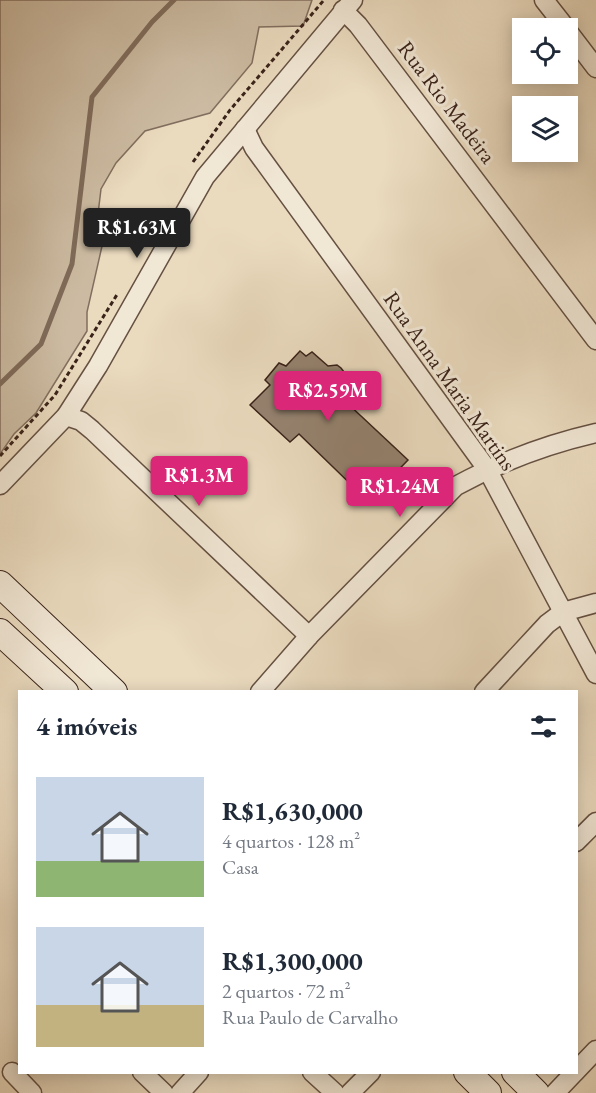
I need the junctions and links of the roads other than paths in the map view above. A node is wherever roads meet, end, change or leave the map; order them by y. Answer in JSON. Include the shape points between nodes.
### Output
{"nodes":[{"id":1,"x":544,"y":0,"type":"edge"},
{"id":2,"x":348,"y":5,"type":"edge"},
{"id":3,"x":558,"y":18,"type":"edge"},
{"id":4,"x":578,"y":45,"type":"edge"},
{"id":5,"x":596,"y":68,"type":"edge"},
{"id":6,"x":245,"y":129,"type":"junction"},
{"id":7,"x":596,"y":340,"type":"edge"},
{"id":8,"x":66,"y":416,"type":"junction"},
{"id":9,"x":596,"y":433,"type":"edge"},
{"id":10,"x":487,"y":469,"type":"junction"},
{"id":11,"x":0,"y":485,"type":"edge"},
{"id":12,"x":0,"y":584,"type":"edge"},
{"id":13,"x":596,"y":603,"type":"edge"},
{"id":14,"x":563,"y":612,"type":"junction"},
{"id":15,"x":0,"y":632,"type":"edge"},
{"id":16,"x":309,"y":636,"type":"junction"},
{"id":17,"x":596,"y":674,"type":"edge"},
{"id":18,"x":62,"y":690,"type":"edge"},
{"id":19,"x":112,"y":690,"type":"edge"},
{"id":20,"x":262,"y":690,"type":"edge"},
{"id":21,"x":486,"y":690,"type":"edge"},
{"id":22,"x":596,"y":822,"type":"edge"},
{"id":23,"x":578,"y":840,"type":"edge"},
{"id":24,"x":596,"y":1050,"type":"edge"},
{"id":25,"x":578,"y":1069,"type":"edge"},
{"id":26,"x":12,"y":1072,"type":"dead end"},
{"id":27,"x":144,"y":1074,"type":"edge"},
{"id":28,"x":198,"y":1074,"type":"edge"},
{"id":29,"x":314,"y":1074,"type":"edge"},
{"id":30,"x":369,"y":1074,"type":"edge"},
{"id":31,"x":469,"y":1074,"type":"edge"},
{"id":32,"x":517,"y":1074,"type":"edge"},
{"id":33,"x":573,"y":1074,"type":"edge"},
{"id":34,"x":32,"y":1093,"type":"edge"},
{"id":35,"x":164,"y":1093,"type":"edge"},
{"id":36,"x":180,"y":1093,"type":"edge"},
{"id":37,"x":335,"y":1093,"type":"edge"},
{"id":38,"x":350,"y":1093,"type":"edge"},
{"id":39,"x":488,"y":1093,"type":"edge"},
{"id":40,"x":536,"y":1093,"type":"edge"},
{"id":41,"x":555,"y":1093,"type":"edge"}],
"edges":[{"from":1,"to":3,"type":"street"},
{"from":2,"to":6,"type":"street"},
{"from":2,"to":7,"type":"street","name":"Rua Rio Madeira","via":[[358,25]]},
{"from":4,"to":5,"type":"street"},
{"from":6,"to":8,"type":"street","via":[[205,177]]},
{"from":6,"to":10,"type":"street","name":"Rua Anna Maria Martins","via":[[254,148]]},
{"from":8,"to":11,"type":"street"},
{"from":8,"to":16,"type":"street","via":[[92,430]]},
{"from":9,"to":10,"type":"street"},
{"from":10,"to":14,"type":"street","name":"Rua Anna Maria Martins"},
{"from":10,"to":16,"type":"street","via":[[456,486]]},
{"from":12,"to":19,"type":"main road"},
{"from":13,"to":14,"type":"street"},
{"from":14,"to":17,"type":"street","name":"Rua Anna Maria Martins"},
{"from":14,"to":21,"type":"street"},
{"from":15,"to":18,"type":"main road"},
{"from":16,"to":20,"type":"street"},
{"from":22,"to":23,"type":"street"},
{"from":24,"to":25,"type":"street"},
{"from":26,"to":34,"type":"street"},
{"from":27,"to":35,"type":"street"},
{"from":28,"to":36,"type":"street"},
{"from":29,"to":37,"type":"street"},
{"from":30,"to":38,"type":"street"},
{"from":31,"to":39,"type":"main road"},
{"from":32,"to":40,"type":"main road"},
{"from":33,"to":41,"type":"street"}]}
